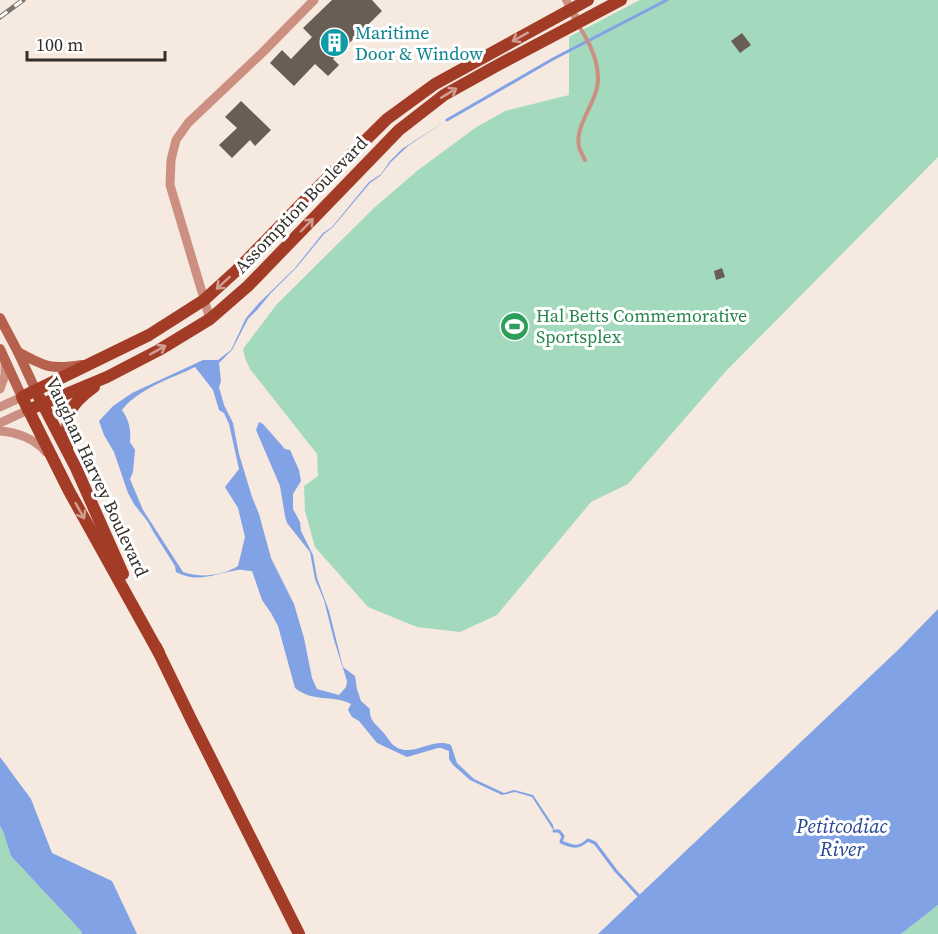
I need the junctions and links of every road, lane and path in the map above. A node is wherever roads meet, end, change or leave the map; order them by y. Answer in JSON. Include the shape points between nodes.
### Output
{"nodes":[{"id":1,"x":314,"y":0,"type":"edge"},
{"id":2,"x":588,"y":0,"type":"edge"},
{"id":3,"x":621,"y":0,"type":"edge"},
{"id":4,"x":568,"y":4,"type":"edge"},
{"id":5,"x":578,"y":22,"type":"junction"},
{"id":6,"x":585,"y":160,"type":"dead end"},
{"id":7,"x":204,"y":300,"type":"junction"},
{"id":8,"x":0,"y":318,"type":"edge"},
{"id":9,"x":210,"y":319,"type":"junction"},
{"id":10,"x":18,"y":352,"type":"junction"},
{"id":11,"x":2,"y":354,"type":"edge"},
{"id":12,"x":91,"y":363,"type":"junction"},
{"id":13,"x":107,"y":377,"type":"junction"},
{"id":14,"x":34,"y":386,"type":"junction"},
{"id":15,"x":0,"y":389,"type":"edge"},
{"id":16,"x":20,"y":393,"type":"junction"},
{"id":17,"x":42,"y":403,"type":"junction"},
{"id":18,"x":0,"y":406,"type":"edge"},
{"id":19,"x":28,"y":410,"type":"junction"},
{"id":20,"x":0,"y":423,"type":"edge"},
{"id":21,"x":0,"y":431,"type":"edge"},
{"id":22,"x":68,"y":452,"type":"junction"},
{"id":23,"x":53,"y":459,"type":"junction"},
{"id":24,"x":159,"y":653,"type":"junction"},
{"id":25,"x":298,"y":934,"type":"edge"}],
"edges":[{"from":1,"to":7,"type":"street","via":[[188,123],[176,140],[170,185]]},
{"from":2,"to":4,"type":"main road","name":"Assomption Boulevard"},
{"from":3,"to":5,"type":"main road","name":"Assomption Boulevard"},
{"from":4,"to":5,"type":"street"},
{"from":4,"to":7,"type":"main road","name":"Assomption Boulevard","one_way":true,"via":[[435,84],[387,119]]},
{"from":5,"to":6,"type":"lane","via":[[597,64],[598,81],[579,129],[579,147]]},
{"from":9,"to":5,"type":"main road","name":"Assomption Boulevard","one_way":true,"via":[[248,286],[399,130],[444,95]]},
{"from":7,"to":9,"type":"street"},
{"from":7,"to":12,"type":"main road","name":"Assomption Boulevard"},
{"from":8,"to":10,"type":"main road","name":"Vaughan Harvey Boulevard"},
{"from":13,"to":9,"type":"main road","name":"Assomption Boulevard","one_way":true},
{"from":10,"to":12,"type":"main road","via":[[43,366],[61,369]]},
{"from":10,"to":14,"type":"main road","name":"Vaughan Harvey Boulevard"},
{"from":11,"to":15,"type":"street","via":[[5,375]]},
{"from":11,"to":16,"type":"main road","name":"Vaughan Harvey Boulevard"},
{"from":12,"to":14,"type":"main road","name":"Assomption Boulevard"},
{"from":13,"to":17,"type":"main road","name":"Assomption Boulevard"},
{"from":13,"to":22,"type":"main road","via":[[83,395],[69,413]]},
{"from":14,"to":16,"type":"main road","name":"Assomption Boulevard"},
{"from":14,"to":17,"type":"main road","name":"Vaughan Harvey Boulevard"},
{"from":16,"to":18,"type":"street","name":"Assomption Boulevard"},
{"from":16,"to":19,"type":"main road","name":"Vaughan Harvey Boulevard"},
{"from":17,"to":19,"type":"main road","name":"Assomption Boulevard"},
{"from":17,"to":22,"type":"main road","name":"Vaughan Harvey Boulevard"},
{"from":19,"to":20,"type":"street","name":"Assomption Boulevard"},
{"from":19,"to":23,"type":"main road","name":"Vaughan Harvey Boulevard"},
{"from":21,"to":23,"type":"street","via":[[31,440]]},
{"from":22,"to":24,"type":"main road","name":"Vaughan Harvey Boulevard"},
{"from":23,"to":24,"type":"main road","name":"Vaughan Harvey Boulevard","one_way":true},
{"from":24,"to":25,"type":"main road","name":"Vaughan Harvey Boulevard"}]}
